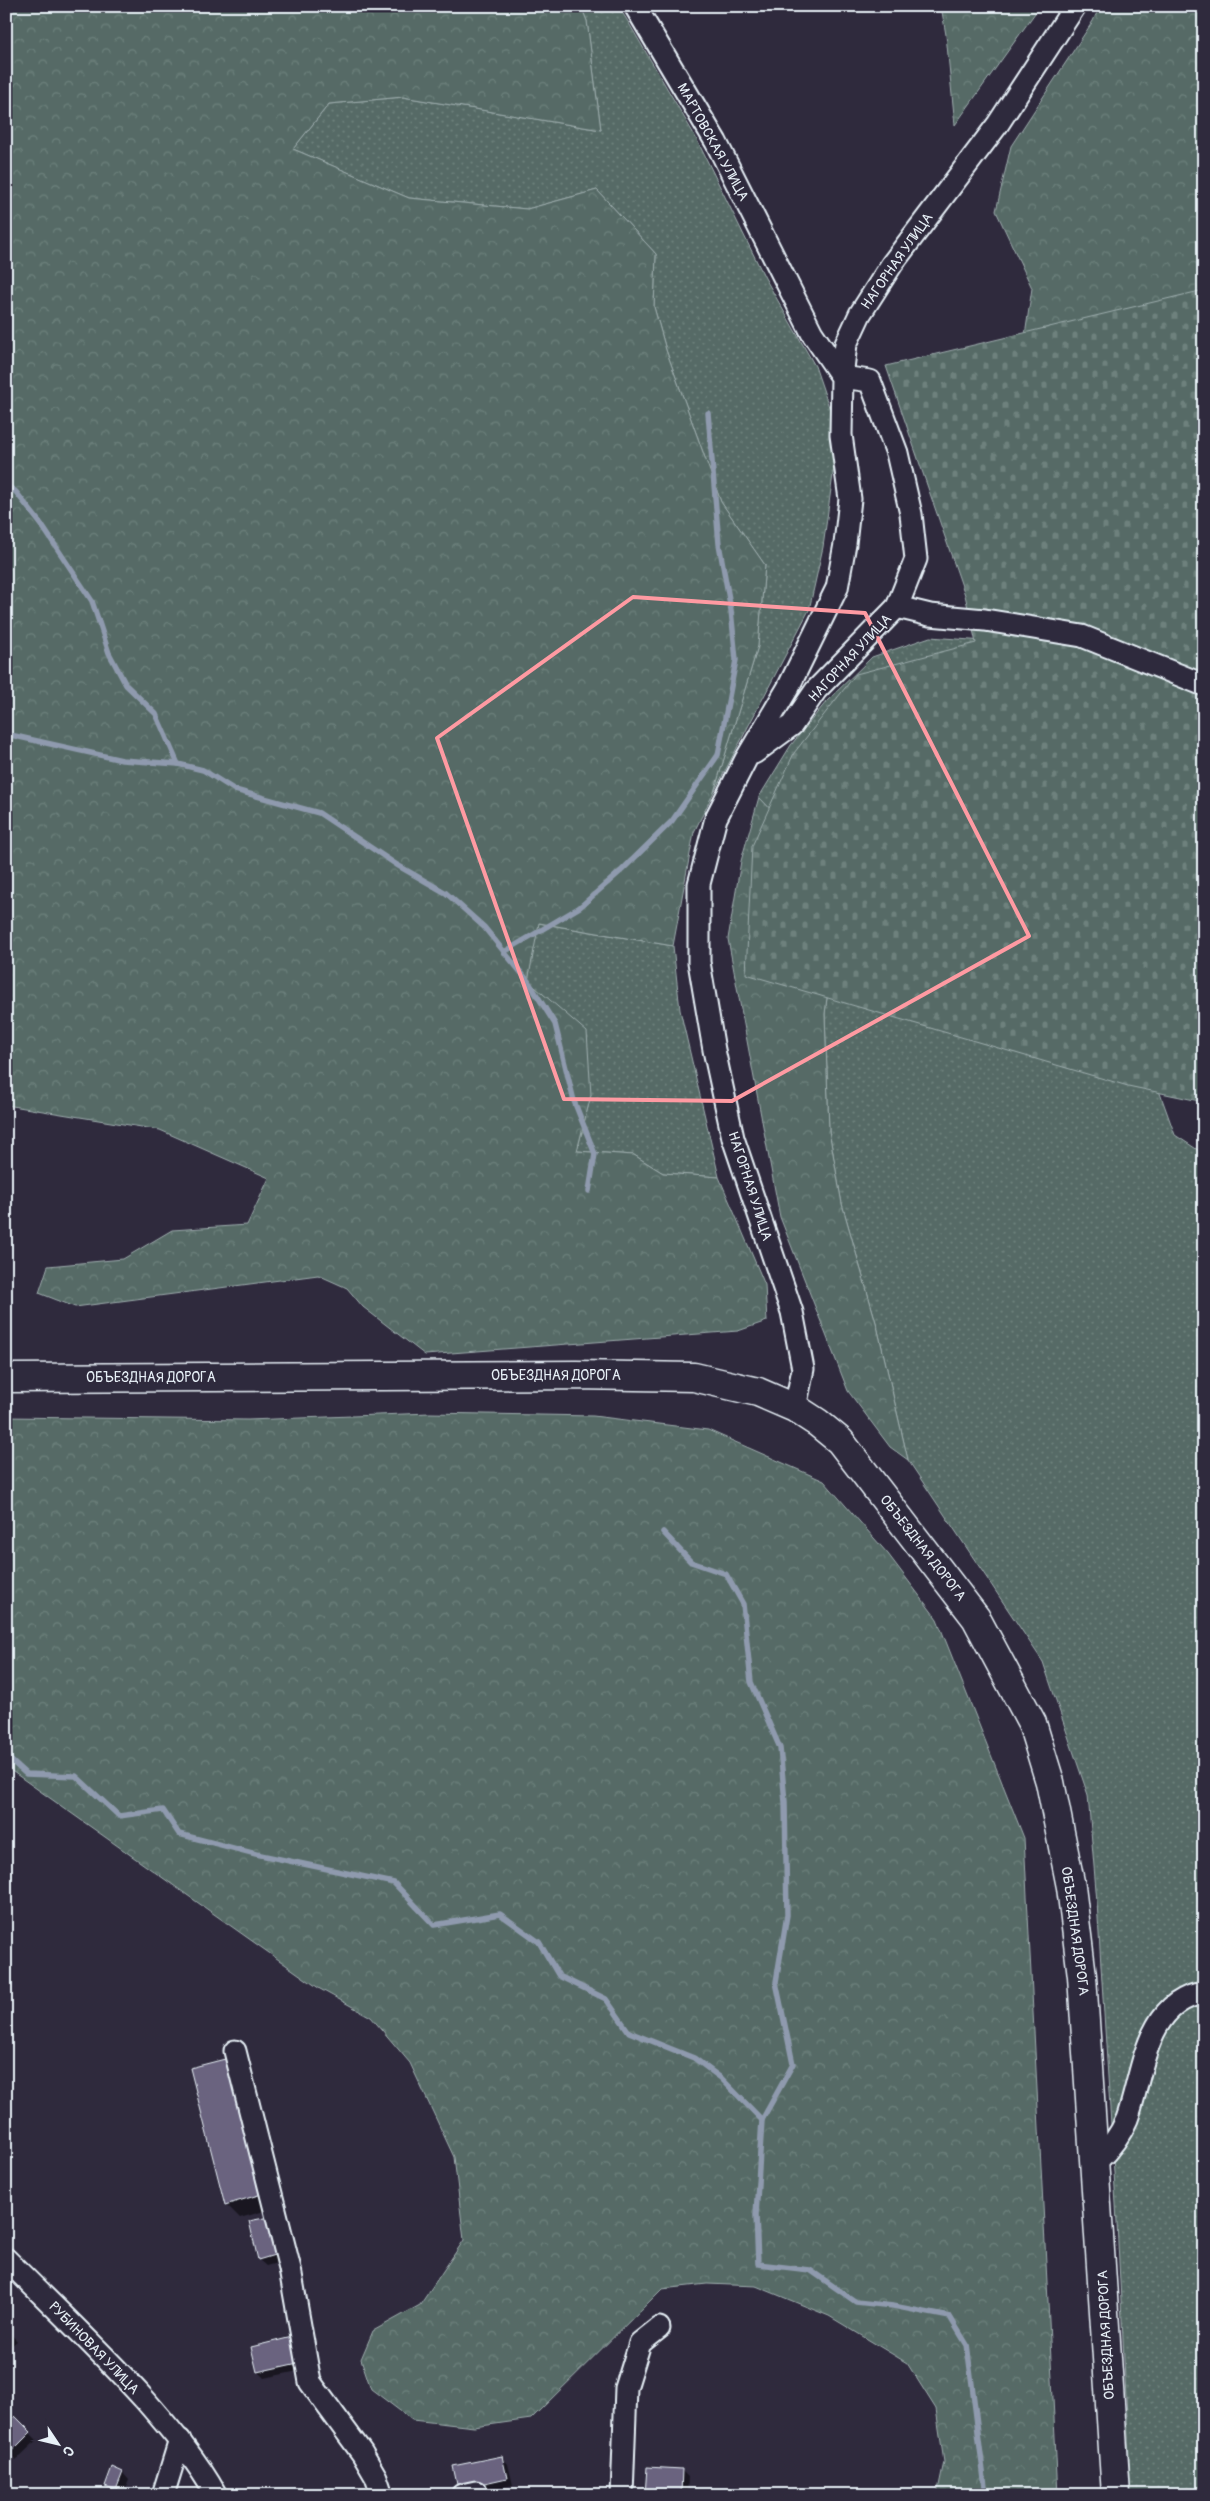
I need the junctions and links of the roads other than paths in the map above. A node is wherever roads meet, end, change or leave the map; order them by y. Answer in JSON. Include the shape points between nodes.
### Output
{"nodes":[{"id":1,"x":635,"y":6,"type":"edge"},
{"id":2,"x":1075,"y":6,"type":"edge"},
{"id":3,"x":842,"y":377,"type":"junction"},
{"id":4,"x":898,"y":606,"type":"junction"},
{"id":5,"x":1204,"y":685,"type":"edge"},
{"id":6,"x":746,"y":759,"type":"junction"},
{"id":7,"x":6,"y":1378,"type":"edge"},
{"id":8,"x":795,"y":1408,"type":"junction"},
{"id":9,"x":1204,"y":1993,"type":"edge"},
{"id":10,"x":235,"y":2051,"type":"dead end"},
{"id":11,"x":1096,"y":2162,"type":"junction"},
{"id":12,"x":6,"y":2258,"type":"edge"},
{"id":13,"x":659,"y":2328,"type":"dead end"},
{"id":14,"x":180,"y":2440,"type":"junction"},
{"id":15,"x":163,"y":2495,"type":"edge"},
{"id":16,"x":216,"y":2495,"type":"edge"},
{"id":17,"x":382,"y":2495,"type":"edge"},
{"id":18,"x":622,"y":2495,"type":"edge"},
{"id":19,"x":1116,"y":2495,"type":"edge"}],
"edges":[{"from":1,"to":3,"type":"street","name":"МАРТОВСКАЯ УЛИЦА","via":[[716,142],[812,333]]},
{"from":2,"to":3,"type":"street","name":"НАГОРНАЯ УЛИЦА","via":[[998,124],[892,264],[860,314],[846,344]]},
{"from":3,"to":4,"type":"street","name":"НАГОРНАЯ УЛИЦА","via":[[870,381],[896,453],[911,514],[916,559]]},
{"from":3,"to":6,"type":"street","name":"НАГОРНАЯ УЛИЦА","via":[[841,435],[850,499],[837,588],[788,688]]},
{"from":4,"to":5,"type":"street","via":[[930,615],[986,620],[1082,636]]},
{"from":4,"to":6,"type":"street","name":"НАГОРНАЯ УЛИЦА","via":[[816,690],[792,725]]},
{"from":6,"to":8,"type":"street","name":"НАГОРНАЯ УЛИЦА","via":[[716,818],[699,884],[700,962],[733,1138],[792,1312],[803,1369]]},
{"from":7,"to":8,"type":"main road","name":"ОБЪЕЗДНАЯ ДОРОГА","via":[[694,1377],[758,1392]]},
{"from":8,"to":11,"type":"main road","name":"ОБЪЕЗДНАЯ ДОРОГА","via":[[840,1441],[937,1566],[976,1618],[1032,1723],[1050,1782],[1071,1887],[1082,1976]]},
{"from":9,"to":11,"type":"street","via":[[1192,1995],[1170,2009],[1148,2043],[1127,2119],[1114,2145]]},
{"from":10,"to":17,"type":"street","via":[[290,2269],[310,2382],[362,2453]]},
{"from":11,"to":19,"type":"main road","name":"ОБЪЕЗДНАЯ ДОРОГА"},
{"from":12,"to":14,"type":"street","name":"РУБИНОВАЯ УЛИЦА","via":[[100,2350]]},
{"from":13,"to":18,"type":"street","via":[[640,2343],[626,2388]]},
{"from":14,"to":15,"type":"street"},
{"from":14,"to":16,"type":"street","name":"РУБИНОВАЯ УЛИЦА"}]}
